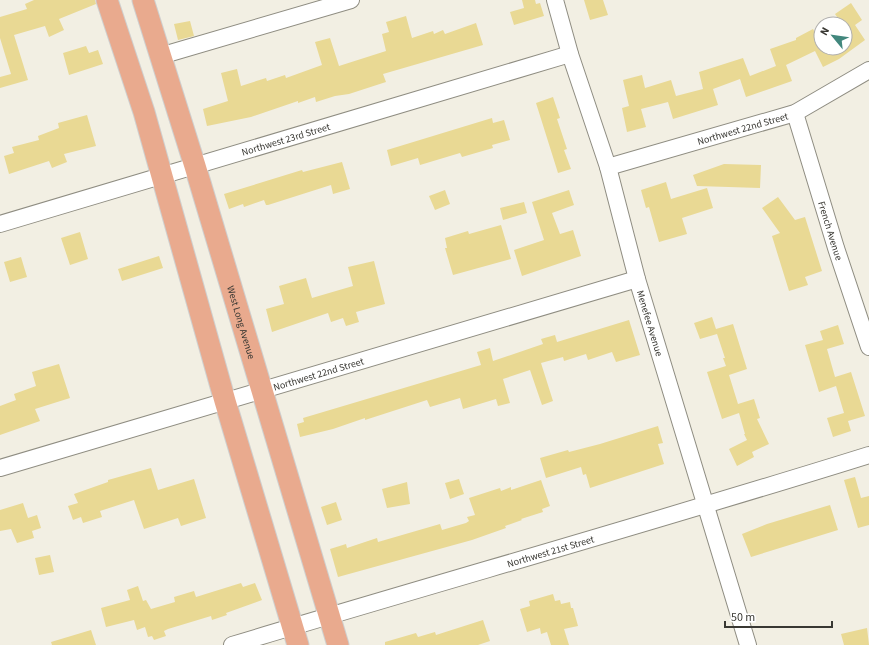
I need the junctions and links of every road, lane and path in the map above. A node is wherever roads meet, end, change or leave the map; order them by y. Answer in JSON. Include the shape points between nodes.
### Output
{"nodes":[{"id":1,"x":107,"y":0,"type":"edge"},
{"id":2,"x":143,"y":0,"type":"edge"},
{"id":3,"x":351,"y":0,"type":"edge"},
{"id":4,"x":555,"y":0,"type":"edge"},
{"id":5,"x":570,"y":54,"type":"junction"},
{"id":6,"x":160,"y":56,"type":"junction"},
{"id":7,"x":869,"y":70,"type":"edge"},
{"id":8,"x":795,"y":113,"type":"junction"},
{"id":9,"x":195,"y":166,"type":"junction"},
{"id":10,"x":608,"y":167,"type":"junction"},
{"id":11,"x":161,"y":176,"type":"junction"},
{"id":12,"x":0,"y":224,"type":"edge"},
{"id":13,"x":637,"y":280,"type":"junction"},
{"id":14,"x":869,"y":347,"type":"edge"},
{"id":15,"x":261,"y":391,"type":"junction"},
{"id":16,"x":225,"y":401,"type":"junction"},
{"id":17,"x":869,"y":455,"type":"edge"},
{"id":18,"x":0,"y":468,"type":"edge"},
{"id":19,"x":706,"y":506,"type":"junction"},
{"id":20,"x":330,"y":616,"type":"junction"},
{"id":21,"x":295,"y":636,"type":"edge"},
{"id":22,"x":232,"y":645,"type":"edge"},
{"id":23,"x":338,"y":645,"type":"edge"},
{"id":24,"x":748,"y":645,"type":"edge"}],
"edges":[{"from":1,"to":11,"type":"main road","via":[[144,112]]},
{"from":2,"to":6,"type":"main road","name":"West Long Avenue"},
{"from":3,"to":6,"type":"street"},
{"from":4,"to":5,"type":"street","name":"Menefee Avenue"},
{"from":5,"to":9,"type":"street","name":"Northwest 23rd Street"},
{"from":5,"to":10,"type":"street","name":"Menefee Avenue"},
{"from":6,"to":9,"type":"main road","name":"West Long Avenue"},
{"from":7,"to":8,"type":"street","name":"Northwest 22nd Street"},
{"from":8,"to":10,"type":"street","name":"Northwest 22nd Street"},
{"from":8,"to":14,"type":"street","name":"French Avenue"},
{"from":9,"to":11,"type":"street","name":"Northwest 23rd Street"},
{"from":9,"to":15,"type":"main road","name":"West Long Avenue"},
{"from":10,"to":13,"type":"street","name":"Menefee Avenue"},
{"from":11,"to":12,"type":"street","name":"Northwest 23rd Street"},
{"from":11,"to":16,"type":"main road"},
{"from":13,"to":15,"type":"street","name":"Northwest 22nd Street"},
{"from":13,"to":19,"type":"street","name":"Menefee Avenue"},
{"from":15,"to":16,"type":"street","name":"Northwest 22nd Street"},
{"from":15,"to":20,"type":"main road","name":"West Long Avenue"},
{"from":16,"to":18,"type":"street","name":"Northwest 22nd Street"},
{"from":16,"to":21,"type":"main road"},
{"from":17,"to":19,"type":"street","name":"Northwest 21st Street"},
{"from":19,"to":20,"type":"street","name":"Northwest 21st Street"},
{"from":19,"to":24,"type":"street","name":"Menefee Avenue"},
{"from":20,"to":21,"type":"street","name":"Northwest 21st Street"},
{"from":20,"to":23,"type":"main road","name":"West Long Avenue"},
{"from":21,"to":22,"type":"street","name":"Northwest 21st Street"}]}
